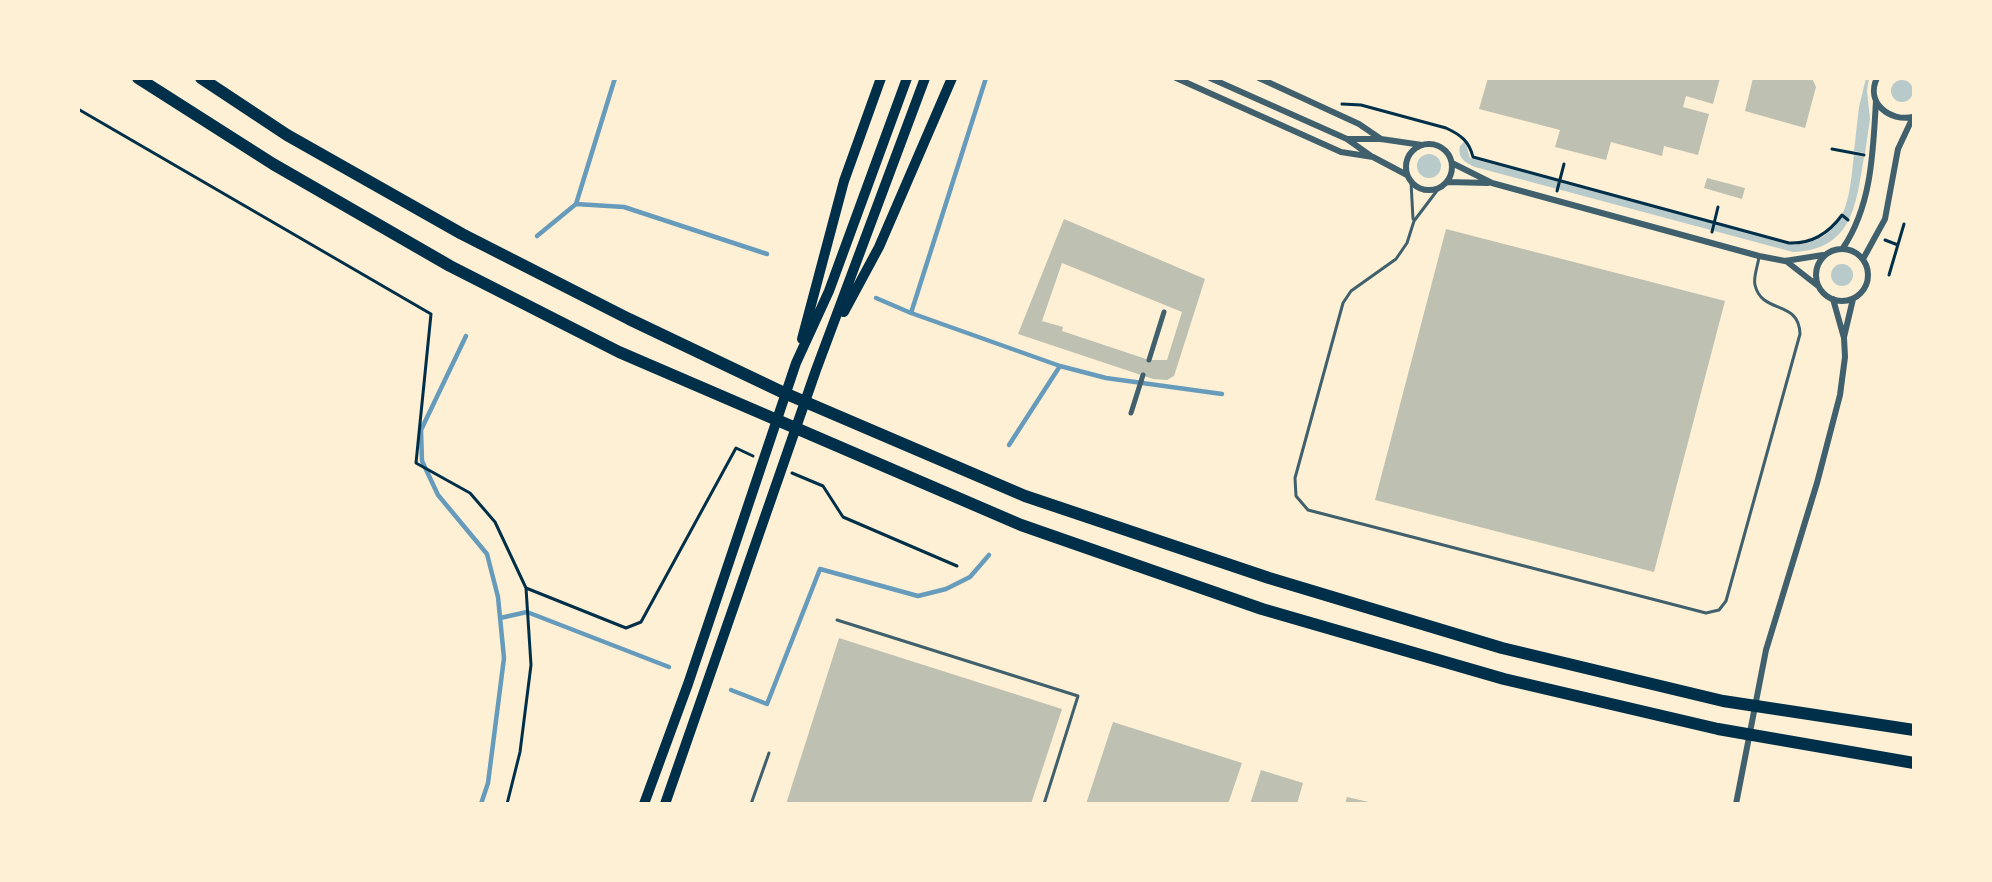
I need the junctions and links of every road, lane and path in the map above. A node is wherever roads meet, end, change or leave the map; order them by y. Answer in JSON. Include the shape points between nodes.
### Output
{"nodes":[{"id":1,"x":138,"y":78,"type":"edge"},
{"id":2,"x":201,"y":78,"type":"edge"},
{"id":3,"x":880,"y":78,"type":"edge"},
{"id":4,"x":907,"y":78,"type":"edge"},
{"id":5,"x":925,"y":78,"type":"edge"},
{"id":6,"x":952,"y":78,"type":"edge"},
{"id":7,"x":1176,"y":78,"type":"edge"},
{"id":8,"x":1209,"y":78,"type":"edge"},
{"id":9,"x":1259,"y":78,"type":"edge"},
{"id":10,"x":1877,"y":78,"type":"edge"},
{"id":11,"x":1876,"y":101,"type":"junction"},
{"id":12,"x":1345,"y":103,"type":"dead end"},
{"id":13,"x":78,"y":109,"type":"edge"},
{"id":14,"x":1913,"y":116,"type":"edge"},
{"id":15,"x":1347,"y":139,"type":"junction"},
{"id":16,"x":1381,"y":139,"type":"junction"},
{"id":17,"x":1422,"y":145,"type":"junction"},
{"id":18,"x":1373,"y":157,"type":"junction"},
{"id":19,"x":1452,"y":163,"type":"junction"},
{"id":20,"x":1407,"y":175,"type":"junction"},
{"id":21,"x":1411,"y":182,"type":"junction"},
{"id":22,"x":1447,"y":182,"type":"junction"},
{"id":23,"x":1492,"y":183,"type":"junction"},
{"id":24,"x":1439,"y":188,"type":"junction"},
{"id":25,"x":1842,"y":215,"type":"dead end"},
{"id":26,"x":1414,"y":221,"type":"junction"},
{"id":27,"x":1904,"y":224,"type":"dead end"},
{"id":28,"x":1884,"y":240,"type":"dead end"},
{"id":29,"x":1898,"y":245,"type":"junction"},
{"id":30,"x":1843,"y":248,"type":"junction"},
{"id":31,"x":1823,"y":255,"type":"junction"},
{"id":32,"x":1759,"y":256,"type":"junction"},
{"id":33,"x":1863,"y":258,"type":"junction"},
{"id":34,"x":1785,"y":261,"type":"junction"},
{"id":35,"x":1889,"y":275,"type":"dead end"},
{"id":36,"x":1818,"y":286,"type":"junction"},
{"id":37,"x":1853,"y":299,"type":"junction"},
{"id":38,"x":1833,"y":300,"type":"junction"},
{"id":39,"x":1164,"y":312,"type":"dead end"},
{"id":40,"x":1844,"y":338,"type":"junction"},
{"id":41,"x":823,"y":352,"type":"junction"},
{"id":42,"x":1149,"y":360,"type":"dead end"},
{"id":43,"x":796,"y":363,"type":"junction"},
{"id":44,"x":1143,"y":375,"type":"dead end"},
{"id":45,"x":1131,"y":412,"type":"dead end"},
{"id":46,"x":837,"y":620,"type":"dead end"},
{"id":47,"x":1914,"y":730,"type":"edge"},
{"id":48,"x":769,"y":753,"type":"dead end"},
{"id":49,"x":1914,"y":763,"type":"edge"},
{"id":50,"x":507,"y":804,"type":"edge"},
{"id":51,"x":644,"y":804,"type":"edge"},
{"id":52,"x":665,"y":804,"type":"edge"},
{"id":53,"x":751,"y":804,"type":"edge"},
{"id":54,"x":1044,"y":804,"type":"edge"},
{"id":55,"x":1736,"y":804,"type":"edge"}],
"edges":[{"from":1,"to":49,"type":"highway","via":[[273,164],[450,266],[619,352],[1021,525],[1262,609],[1504,678],[1718,729]]},
{"from":2,"to":47,"type":"highway","via":[[286,135],[462,234],[629,320],[782,392],[1025,496],[1269,578],[1502,648],[1723,701]]},
{"from":3,"to":43,"type":"highway","via":[[844,181]]},
{"from":4,"to":43,"type":"highway","via":[[829,291]]},
{"from":5,"to":41,"type":"highway"},
{"from":6,"to":41,"type":"highway","via":[[879,247]]},
{"from":7,"to":18,"type":"street","via":[[1341,152]]},
{"from":8,"to":15,"type":"street"},
{"from":9,"to":16,"type":"street","via":[[1359,124]]},
{"from":10,"to":11,"type":"street"},
{"from":11,"to":14,"type":"street","via":[[1882,111],[1893,117]]},
{"from":11,"to":30,"type":"street","via":[[1863,210]]},
{"from":12,"to":25,"type":"path","via":[[1446,128],[1469,144],[1473,157],[1789,243],[1815,239]]},
{"from":13,"to":50,"type":"path","via":[[431,314],[416,463],[470,493],[495,522],[526,588],[531,665],[520,752]]},
{"from":14,"to":33,"type":"street","via":[[1898,148],[1885,219]]},
{"from":15,"to":16,"type":"street"},
{"from":15,"to":18,"type":"street"},
{"from":16,"to":17,"type":"street"},
{"from":17,"to":19,"type":"street","via":[[1440,147]]},
{"from":17,"to":20,"type":"street","via":[[1408,157]]},
{"from":18,"to":20,"type":"street"},
{"from":19,"to":22,"type":"street"},
{"from":19,"to":23,"type":"street"},
{"from":20,"to":21,"type":"street"},
{"from":21,"to":24,"type":"street","via":[[1419,188]]},
{"from":21,"to":26,"type":"lane"},
{"from":22,"to":23,"type":"street"},
{"from":22,"to":24,"type":"street"},
{"from":23,"to":32,"type":"street"},
{"from":24,"to":26,"type":"lane"},
{"from":26,"to":32,"type":"lane","via":[[1407,243],[1396,259],[1351,291],[1343,303],[1295,478],[1296,496],[1308,510],[1706,613],[1719,610],[1726,601],[1800,334],[1800,323],[1793,313],[1768,304],[1759,295],[1754,283]]},
{"from":27,"to":29,"type":"path"},
{"from":28,"to":29,"type":"path"},
{"from":29,"to":35,"type":"path"},
{"from":30,"to":31,"type":"street"},
{"from":30,"to":33,"type":"street"},
{"from":31,"to":34,"type":"street"},
{"from":31,"to":36,"type":"street","via":[[1815,274]]},
{"from":32,"to":34,"type":"street"},
{"from":33,"to":37,"type":"street","via":[[1868,279]]},
{"from":34,"to":36,"type":"street"},
{"from":36,"to":38,"type":"street"},
{"from":37,"to":38,"type":"street"},
{"from":37,"to":40,"type":"street"},
{"from":38,"to":40,"type":"street"},
{"from":39,"to":42,"type":"street"},
{"from":40,"to":55,"type":"street","via":[[1845,357],[1832,430],[1766,650]]},
{"from":41,"to":52,"type":"highway"},
{"from":43,"to":51,"type":"highway"},
{"from":44,"to":45,"type":"street"},
{"from":46,"to":54,"type":"lane","via":[[1078,696]]},
{"from":48,"to":53,"type":"lane"}]}
